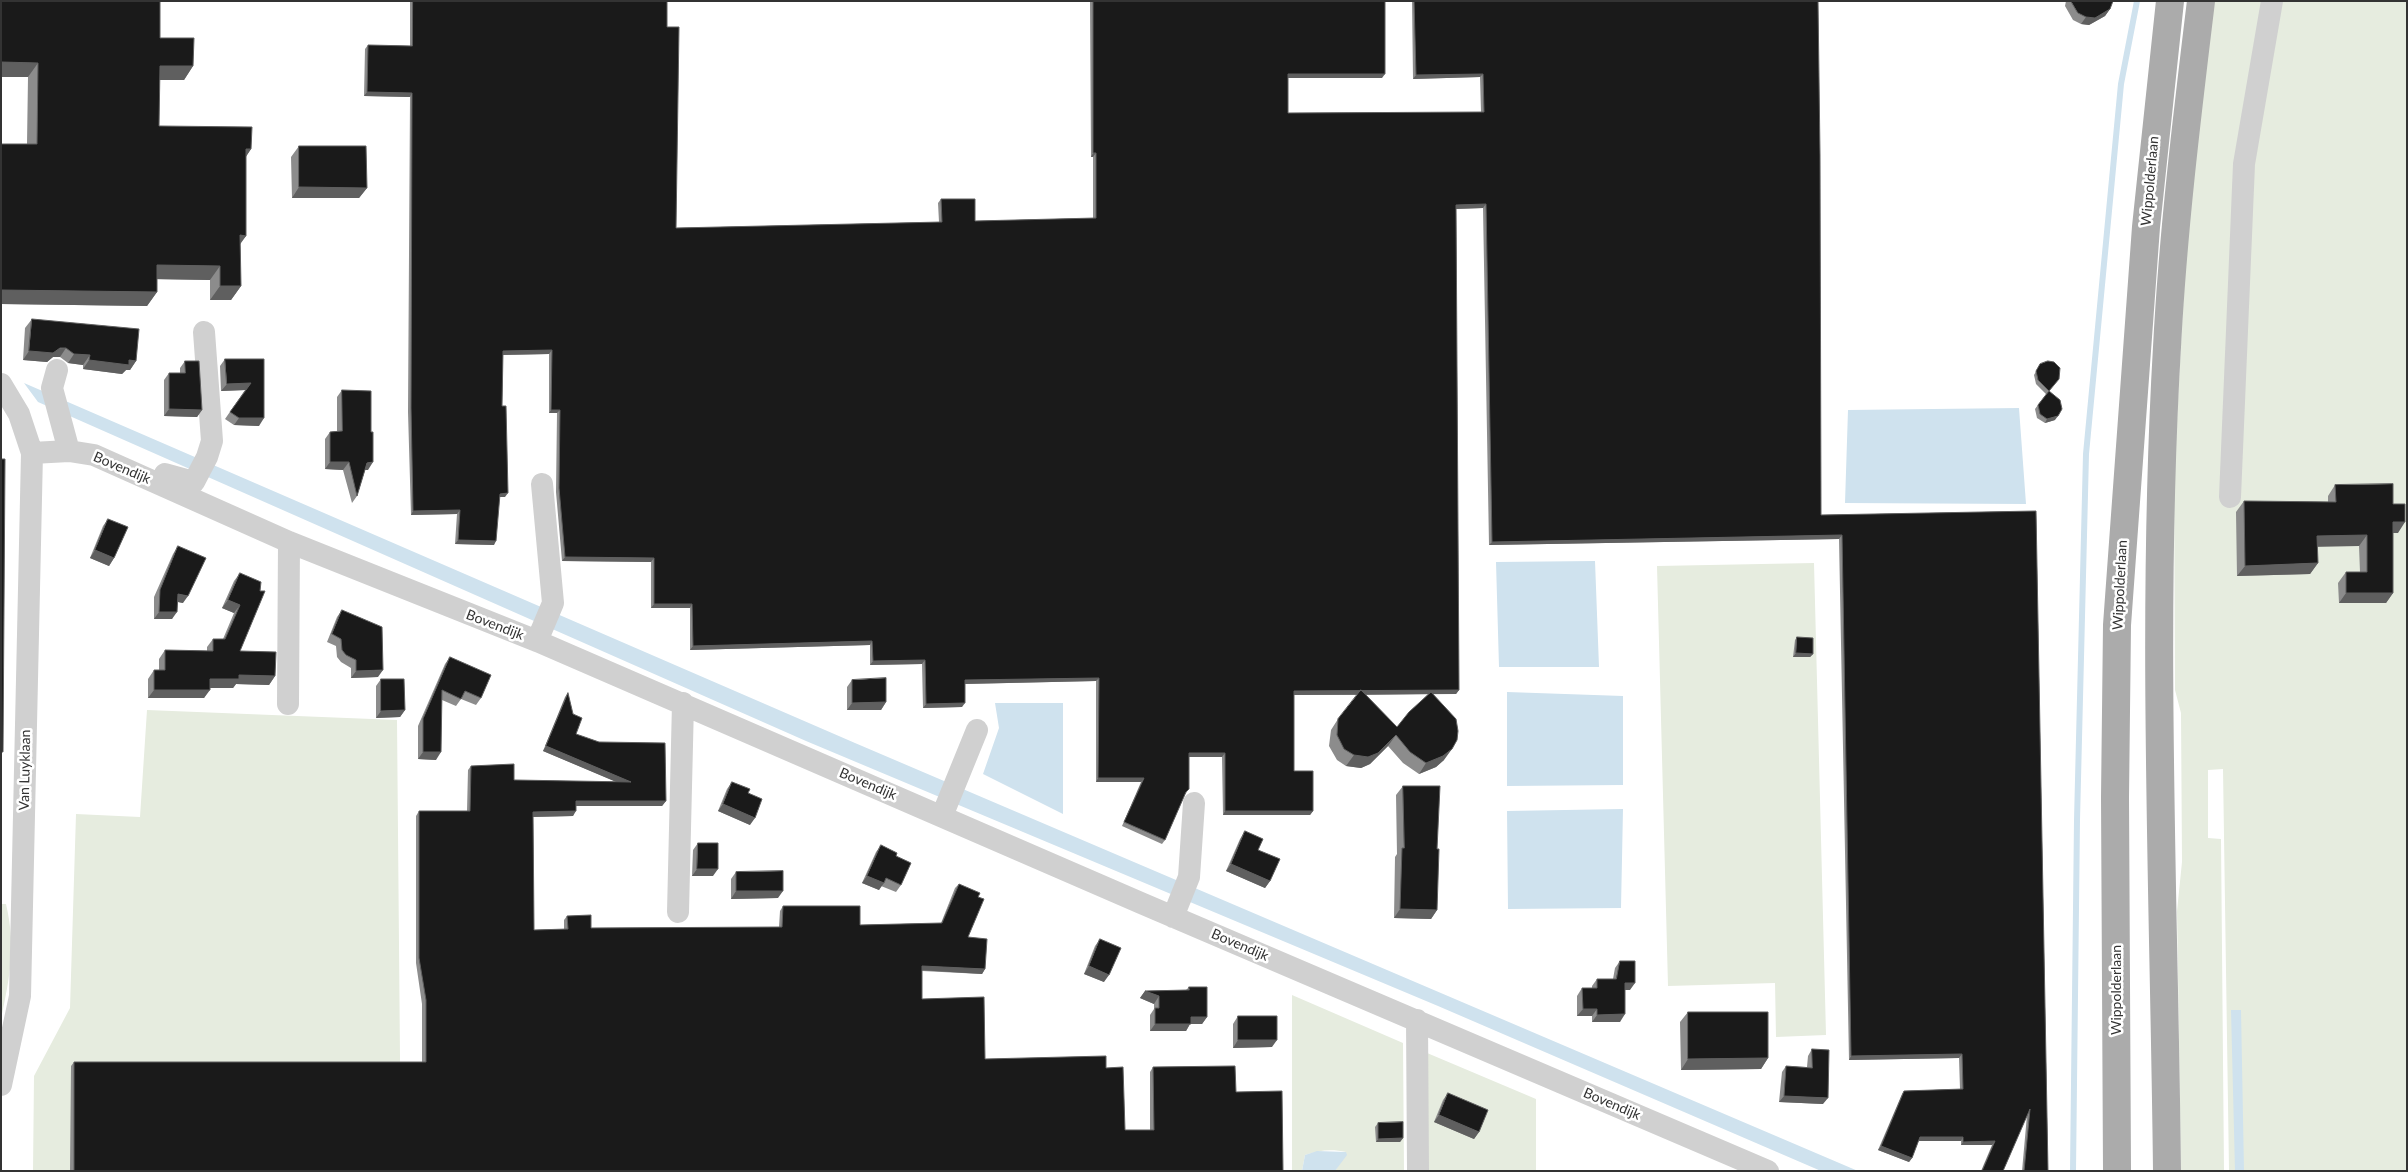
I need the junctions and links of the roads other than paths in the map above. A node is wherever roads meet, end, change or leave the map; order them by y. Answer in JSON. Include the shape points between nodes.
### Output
{"nodes":[{"id":1,"x":2170,"y":1,"type":"edge"},
{"id":2,"x":2201,"y":1,"type":"edge"},
{"id":3,"x":2272,"y":1,"type":"edge"},
{"id":4,"x":204,"y":332,"type":"dead end"},
{"id":5,"x":54,"y":379,"type":"dead end"},
{"id":6,"x":1,"y":384,"type":"edge"},
{"id":7,"x":69,"y":451,"type":"junction"},
{"id":8,"x":32,"y":453,"type":"junction"},
{"id":9,"x":94,"y":455,"type":"junction"},
{"id":10,"x":542,"y":484,"type":"dead end"},
{"id":11,"x":2230,"y":497,"type":"dead end"},
{"id":12,"x":289,"y":542,"type":"junction"},
{"id":13,"x":540,"y":637,"type":"junction"},
{"id":14,"x":288,"y":704,"type":"dead end"},
{"id":15,"x":683,"y":704,"type":"junction"},
{"id":16,"x":977,"y":730,"type":"dead end"},
{"id":17,"x":1194,"y":803,"type":"dead end"},
{"id":18,"x":944,"y":811,"type":"junction"},
{"id":19,"x":1176,"y":910,"type":"junction"},
{"id":20,"x":678,"y":912,"type":"dead end"},
{"id":21,"x":1417,"y":1020,"type":"junction"},
{"id":22,"x":1,"y":1084,"type":"edge"},
{"id":23,"x":1418,"y":1171,"type":"edge"},
{"id":24,"x":1768,"y":1171,"type":"edge"},
{"id":25,"x":2117,"y":1171,"type":"edge"},
{"id":26,"x":2168,"y":1171,"type":"edge"}],
"edges":[{"from":1,"to":25,"type":"main road","name":"Wippolderlaan","via":[[2145,237],[2117,625]]},
{"from":2,"to":26,"type":"main road","name":"Wippolderlaan","via":[[2176,219],[2167,339],[2158,621]]},
{"from":3,"to":11,"type":"street","via":[[2244,164]]},
{"from":4,"to":9,"type":"street","via":[[212,441],[194,482]]},
{"from":5,"to":7,"type":"street"},
{"from":6,"to":8,"type":"street","via":[[19,414]]},
{"from":7,"to":8,"type":"street","name":"Bovendijk"},
{"from":7,"to":9,"type":"street","name":"Bovendijk"},
{"from":8,"to":22,"type":"street","name":"Van Luyklaan","via":[[20,996]]},
{"from":9,"to":12,"type":"street","name":"Bovendijk"},
{"from":10,"to":13,"type":"street","via":[[553,603]]},
{"from":12,"to":13,"type":"street","name":"Bovendijk"},
{"from":12,"to":14,"type":"street"},
{"from":13,"to":15,"type":"street","name":"Bovendijk"},
{"from":15,"to":18,"type":"street","name":"Bovendijk"},
{"from":15,"to":20,"type":"street"},
{"from":16,"to":18,"type":"street"},
{"from":17,"to":19,"type":"street","via":[[1190,877]]},
{"from":18,"to":19,"type":"street","name":"Bovendijk"},
{"from":19,"to":21,"type":"street","name":"Bovendijk"},
{"from":21,"to":23,"type":"street"},
{"from":21,"to":24,"type":"street","name":"Bovendijk"}]}
